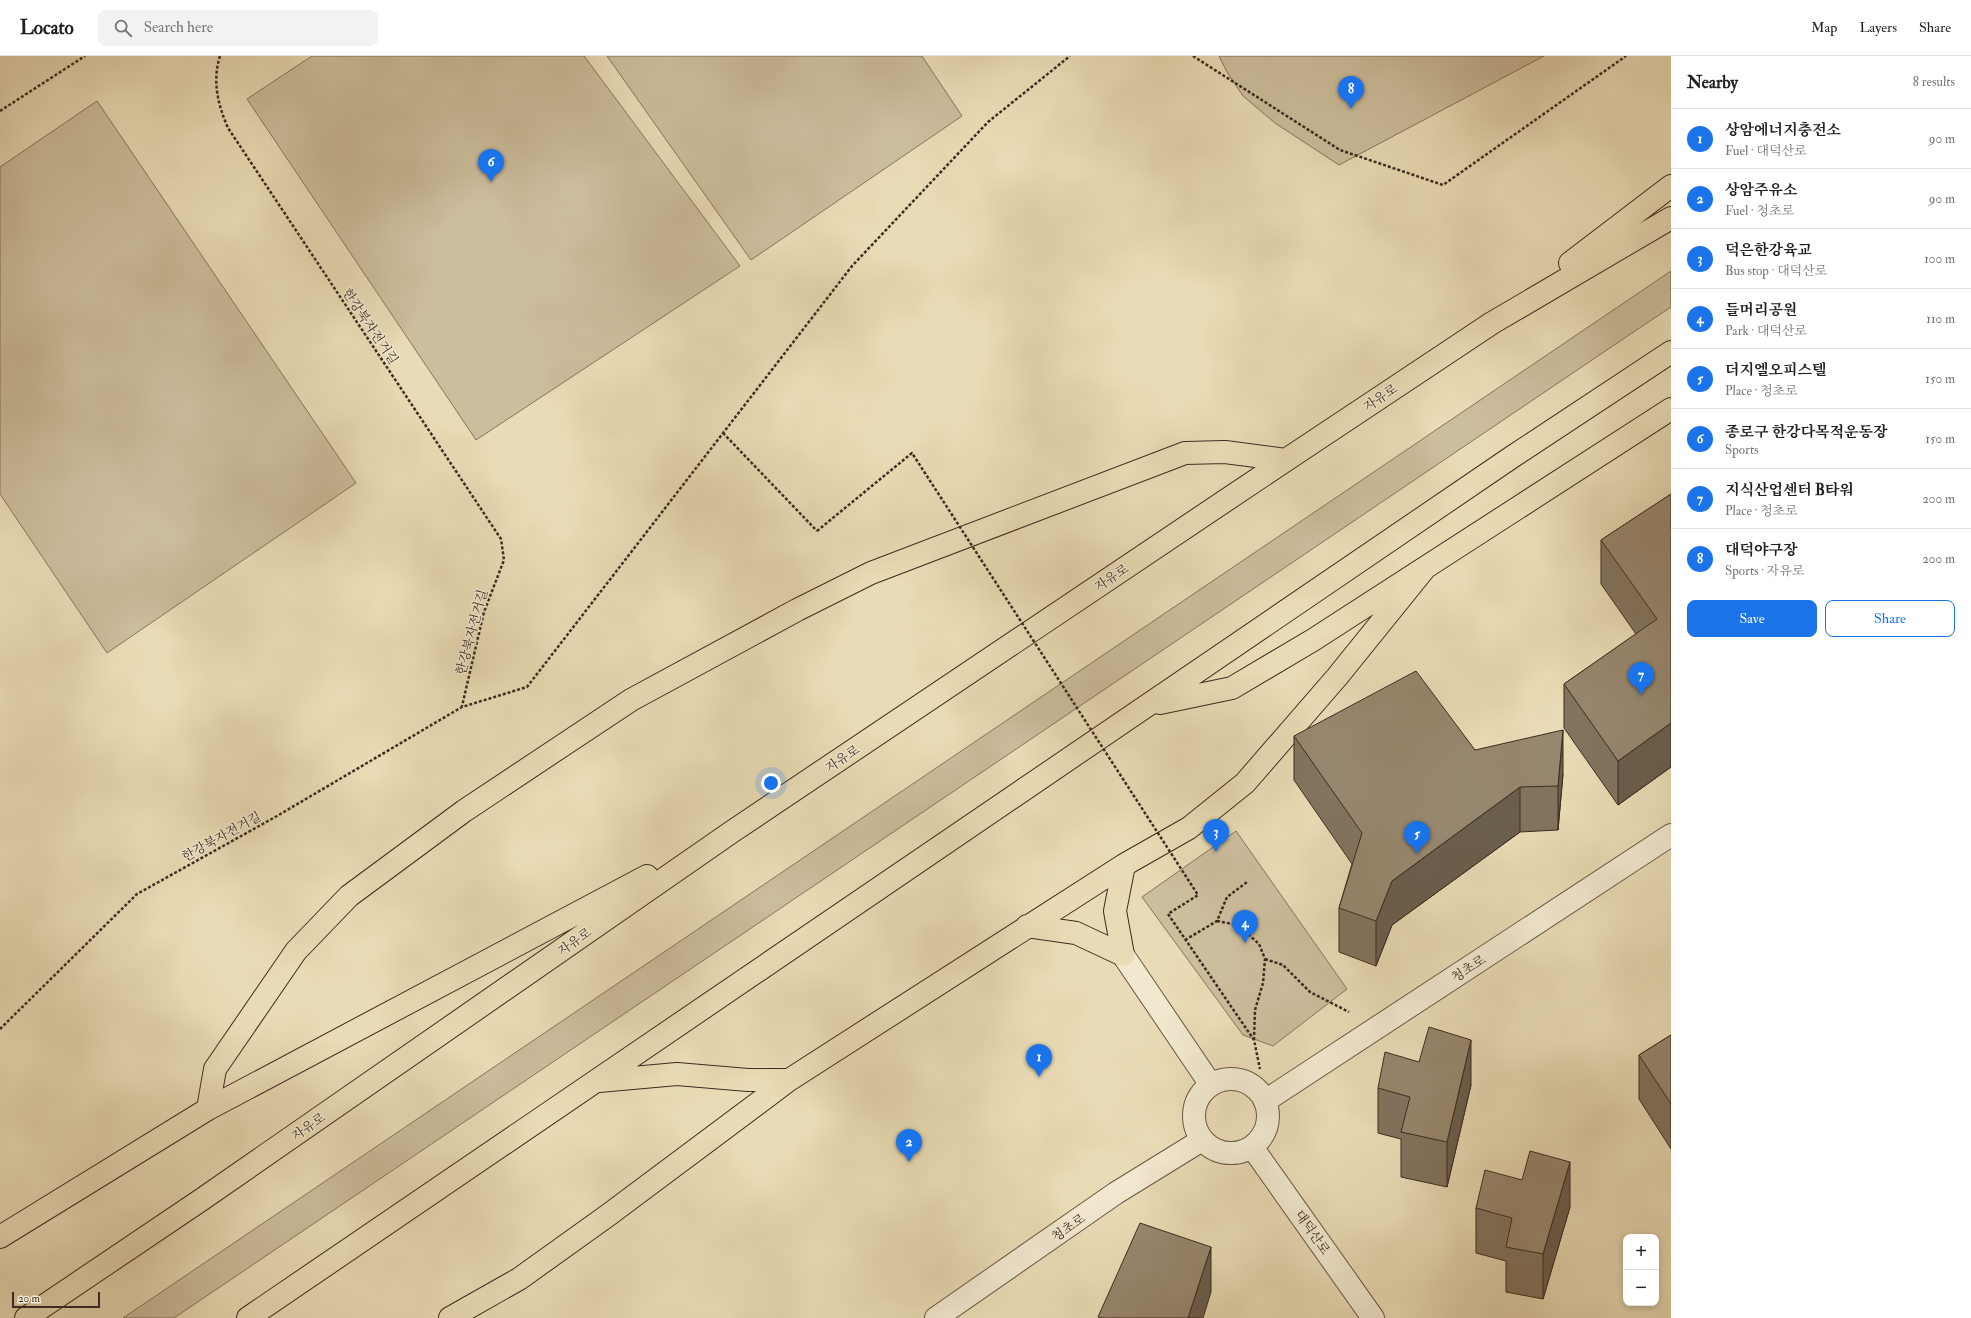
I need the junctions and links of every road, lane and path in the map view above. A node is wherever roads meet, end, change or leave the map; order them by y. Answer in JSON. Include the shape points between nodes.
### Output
{"nodes":[{"id":1,"x":85,"y":56,"type":"edge"},
{"id":2,"x":220,"y":56,"type":"edge"},
{"id":3,"x":1070,"y":56,"type":"edge"},
{"id":4,"x":1193,"y":56,"type":"edge"},
{"id":5,"x":1626,"y":56,"type":"edge"},
{"id":6,"x":0,"y":111,"type":"edge"},
{"id":7,"x":1671,"y":186,"type":"edge"},
{"id":8,"x":1671,"y":218,"type":"edge"},
{"id":9,"x":1492,"y":323,"type":"junction"},
{"id":10,"x":1671,"y":352,"type":"edge"},
{"id":11,"x":1671,"y":409,"type":"edge"},
{"id":12,"x":723,"y":433,"type":"junction"},
{"id":13,"x":1286,"y":460,"type":"junction"},
{"id":14,"x":1425,"y":568,"type":"junction"},
{"id":15,"x":1149,"y":706,"type":"junction"},
{"id":16,"x":462,"y":707,"type":"junction"},
{"id":17,"x":733,"y":831,"type":"junction"},
{"id":18,"x":1671,"y":836,"type":"edge"},
{"id":19,"x":1124,"y":864,"type":"junction"},
{"id":20,"x":1247,"y":882,"type":"dead end"},
{"id":21,"x":1217,"y":921,"type":"junction"},
{"id":22,"x":1027,"y":926,"type":"junction"},
{"id":23,"x":1186,"y":940,"type":"junction"},
{"id":24,"x":1123,"y":955,"type":"junction"},
{"id":25,"x":1265,"y":959,"type":"junction"},
{"id":26,"x":1349,"y":1012,"type":"dead end"},
{"id":27,"x":0,"y":1029,"type":"edge"},
{"id":28,"x":1254,"y":1040,"type":"junction"},
{"id":29,"x":1260,"y":1069,"type":"dead end"},
{"id":30,"x":789,"y":1080,"type":"junction"},
{"id":31,"x":597,"y":1081,"type":"junction"},
{"id":32,"x":1211,"y":1085,"type":"junction"},
{"id":33,"x":1265,"y":1101,"type":"junction"},
{"id":34,"x":208,"y":1109,"type":"junction"},
{"id":35,"x":1202,"y":1140,"type":"junction"},
{"id":36,"x":1252,"y":1147,"type":"junction"},
{"id":37,"x":0,"y":1237,"type":"edge"},
{"id":38,"x":26,"y":1318,"type":"edge"},
{"id":39,"x":248,"y":1318,"type":"edge"},
{"id":40,"x":450,"y":1318,"type":"edge"},
{"id":41,"x":936,"y":1318,"type":"edge"},
{"id":42,"x":1373,"y":1318,"type":"edge"}],
"edges":[{"from":1,"to":6,"type":"path"},
{"from":2,"to":16,"type":"path","name":"한강북자전거길","via":[[216,85],[220,108],[228,128],[501,539],[504,560],[484,612]]},
{"from":3,"to":12,"type":"path","via":[[988,122],[852,266]]},
{"from":4,"to":5,"type":"path","via":[[1340,150],[1443,185]]},
{"from":7,"to":9,"type":"highway"},
{"from":8,"to":9,"type":"highway","name":"자유로"},
{"from":9,"to":13,"type":"highway","name":"자유로"},
{"from":10,"to":15,"type":"highway","via":[[1512,457]]},
{"from":11,"to":14,"type":"highway"},
{"from":12,"to":16,"type":"path","via":[[527,687]]},
{"from":12,"to":23,"type":"path","bridge":true,"via":[[817,531],[912,453],[1198,895],[1168,914]]},
{"from":13,"to":17,"type":"highway","name":"자유로"},
{"from":13,"to":34,"type":"highway","via":[[1225,452],[1185,453],[871,573],[631,700],[464,811],[349,896],[296,951],[215,1069]]},
{"from":14,"to":15,"type":"highway","via":[[1313,640],[1232,688]]},
{"from":14,"to":19,"type":"highway","via":[[1337,677],[1245,783],[1189,828]]},
{"from":15,"to":31,"type":"highway"},
{"from":16,"to":27,"type":"path","name":"한강북자전거길","via":[[137,894]]},
{"from":17,"to":34,"type":"highway"},
{"from":17,"to":38,"type":"highway","name":"자유로","via":[[201,1200]]},
{"from":18,"to":33,"type":"street","name":"청초로"},
{"from":19,"to":22,"type":"highway"},
{"from":19,"to":24,"type":"highway","via":[[1115,911]]},
{"from":20,"to":21,"type":"path","via":[[1227,898]]},
{"from":21,"to":23,"type":"path"},
{"from":21,"to":25,"type":"path","via":[[1238,925],[1259,944]]},
{"from":22,"to":24,"type":"highway","via":[[1076,934]]},
{"from":22,"to":30,"type":"highway"},
{"from":23,"to":28,"type":"path"},
{"from":24,"to":32,"type":"street"},
{"from":25,"to":26,"type":"path","via":[[1283,965],[1310,992]]},
{"from":25,"to":28,"type":"path","via":[[1263,983],[1255,1010]]},
{"from":28,"to":29,"type":"path"},
{"from":30,"to":31,"type":"highway","via":[[748,1080],[677,1074]]},
{"from":30,"to":40,"type":"highway","via":[[519,1279]]},
{"from":31,"to":39,"type":"highway"},
{"from":32,"to":33,"type":"street","via":[[1222,1080],[1235,1079],[1247,1083],[1258,1091]]},
{"from":32,"to":35,"type":"street","via":[[1198,1099],[1193,1117]]},
{"from":33,"to":36,"type":"street","via":[[1268,1113],[1266,1126],[1261,1138]]},
{"from":34,"to":37,"type":"highway"},
{"from":35,"to":36,"type":"street","via":[[1210,1148],[1226,1153],[1242,1152]]},
{"from":35,"to":41,"type":"street","name":"청초로","via":[[1116,1193]]},
{"from":36,"to":42,"type":"street","name":"대덕산로"}]}
